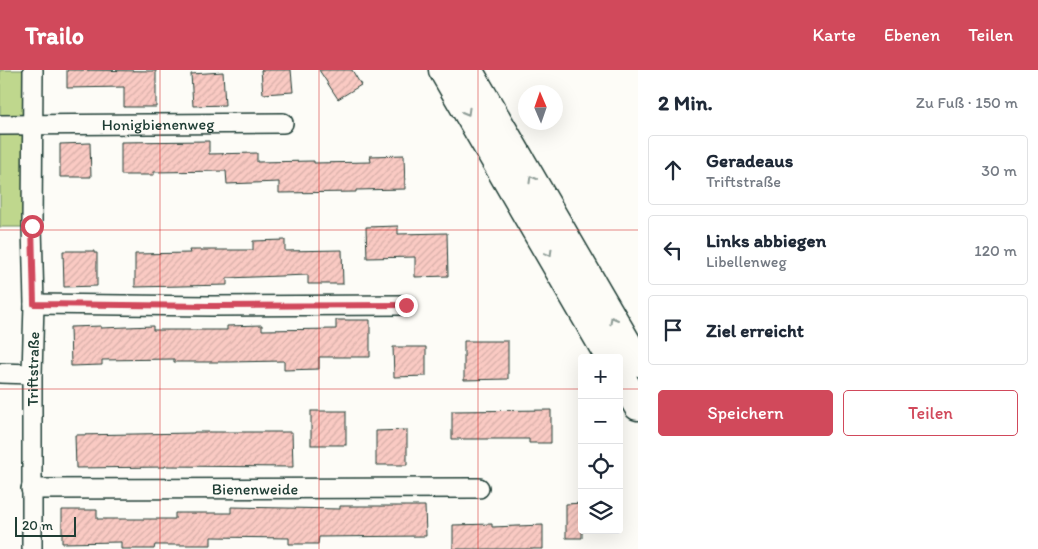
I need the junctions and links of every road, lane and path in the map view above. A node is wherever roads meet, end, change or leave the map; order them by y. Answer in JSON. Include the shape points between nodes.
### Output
{"nodes":[{"id":1,"x":33,"y":70,"type":"edge"},
{"id":2,"x":442,"y":70,"type":"edge"},
{"id":3,"x":468,"y":70,"type":"edge"},
{"id":4,"x":33,"y":124,"type":"junction"},
{"id":5,"x":283,"y":124,"type":"dead end"},
{"id":6,"x":0,"y":125,"type":"edge"},
{"id":7,"x":34,"y":304,"type":"junction"},
{"id":8,"x":406,"y":305,"type":"dead end"},
{"id":9,"x":608,"y":354,"type":"edge"},
{"id":10,"x":638,"y":362,"type":"edge"},
{"id":11,"x":0,"y":373,"type":"edge"},
{"id":12,"x":32,"y":374,"type":"junction"},
{"id":13,"x":623,"y":381,"type":"edge"},
{"id":14,"x":638,"y":406,"type":"edge"},
{"id":15,"x":479,"y":488,"type":"dead end"},
{"id":16,"x":31,"y":490,"type":"junction"},
{"id":17,"x":32,"y":549,"type":"edge"}],
"edges":[{"from":1,"to":4,"type":"street","name":"Triftstraße"},
{"from":2,"to":9,"type":"highway","one_way":true},
{"from":10,"to":3,"type":"highway","one_way":true},
{"from":4,"to":5,"type":"street","name":"Honigbienenweg"},
{"from":4,"to":6,"type":"street","name":"Honigbienenweg"},
{"from":4,"to":7,"type":"street","name":"Triftstraße"},
{"from":7,"to":8,"type":"street"},
{"from":7,"to":12,"type":"street","name":"Triftstraße"},
{"from":11,"to":12,"type":"street"},
{"from":12,"to":16,"type":"street","name":"Triftstraße"},
{"from":13,"to":14,"type":"highway"},
{"from":15,"to":16,"type":"street","name":"Bienenweide"},
{"from":16,"to":17,"type":"street","name":"Triftstraße"}]}
